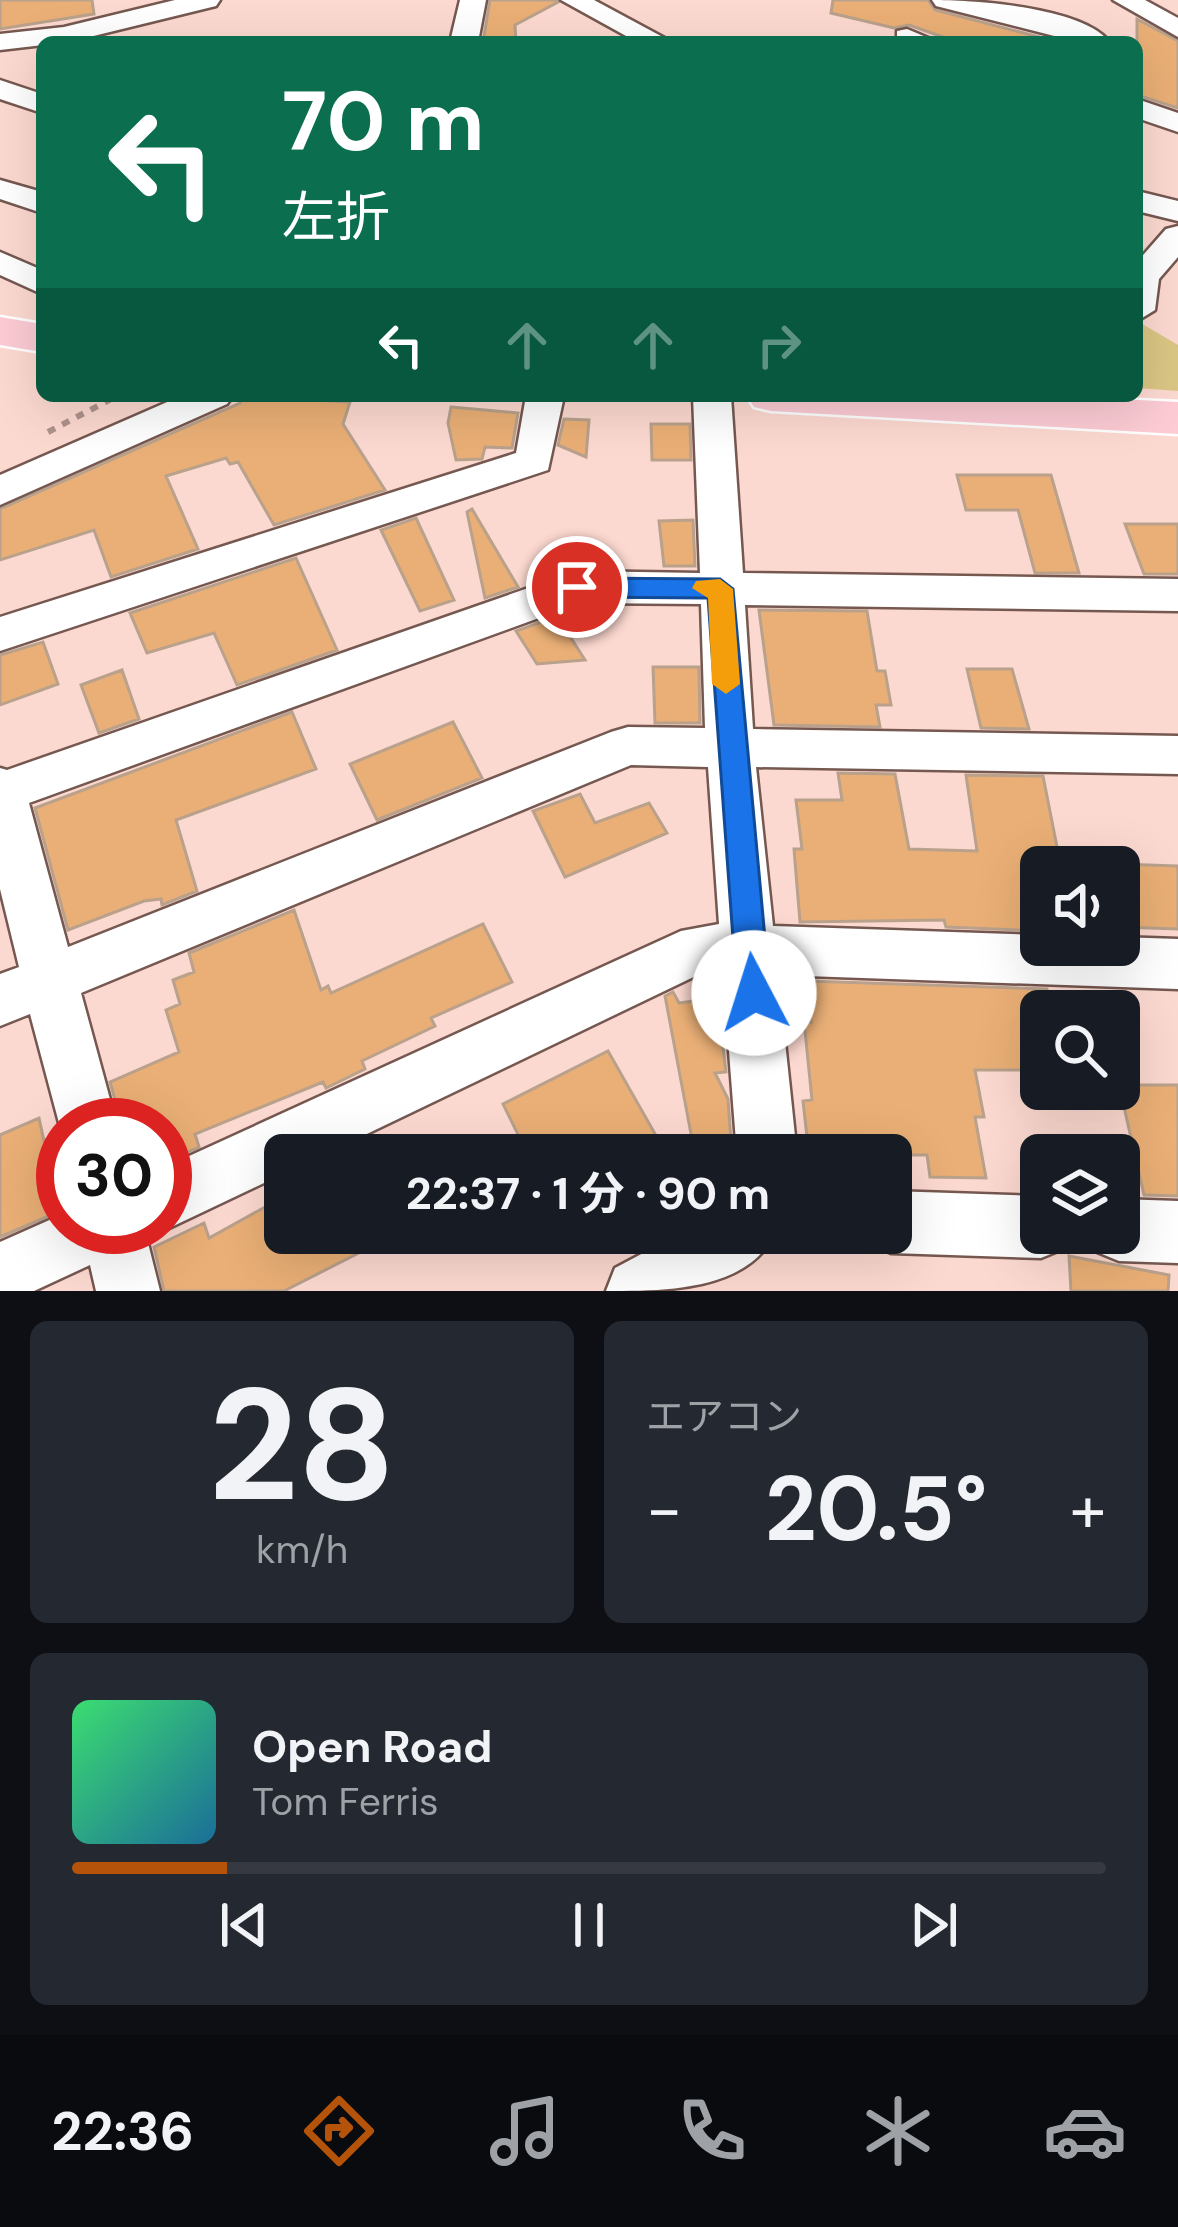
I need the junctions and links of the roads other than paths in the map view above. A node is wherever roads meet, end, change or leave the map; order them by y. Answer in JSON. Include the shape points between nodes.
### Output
{"nodes":[{"id":1,"x":207,"y":0,"type":"edge"},
{"id":2,"x":473,"y":0,"type":"edge"},
{"id":3,"x":574,"y":0,"type":"edge"},
{"id":4,"x":945,"y":0,"type":"edge"},
{"id":5,"x":1126,"y":0,"type":"edge"},
{"id":6,"x":1009,"y":7,"type":"edge"},
{"id":7,"x":1178,"y":28,"type":"edge"},
{"id":8,"x":48,"y":36,"type":"edge"},
{"id":9,"x":465,"y":36,"type":"edge"},
{"id":10,"x":646,"y":36,"type":"edge"},
{"id":11,"x":1088,"y":36,"type":"edge"},
{"id":12,"x":36,"y":38,"type":"edge"},
{"id":13,"x":0,"y":42,"type":"edge"},
{"id":14,"x":0,"y":56,"type":"edge"},
{"id":15,"x":36,"y":57,"type":"edge"},
{"id":16,"x":0,"y":89,"type":"edge"},
{"id":17,"x":36,"y":102,"type":"edge"},
{"id":18,"x":1143,"y":110,"type":"edge"},
{"id":19,"x":1178,"y":123,"type":"edge"},
{"id":20,"x":0,"y":189,"type":"edge"},
{"id":21,"x":36,"y":201,"type":"edge"},
{"id":22,"x":1178,"y":236,"type":"edge"},
{"id":23,"x":0,"y":262,"type":"edge"},
{"id":24,"x":1143,"y":276,"type":"edge"},
{"id":25,"x":36,"y":281,"type":"edge"},
{"id":26,"x":0,"y":331,"type":"edge"},
{"id":27,"x":36,"y":337,"type":"edge"},
{"id":28,"x":200,"y":402,"type":"edge"},
{"id":29,"x":544,"y":402,"type":"edge"},
{"id":30,"x":712,"y":402,"type":"edge"},
{"id":31,"x":935,"y":402,"type":"edge"},
{"id":32,"x":1178,"y":418,"type":"edge"},
{"id":33,"x":0,"y":491,"type":"edge"},
{"id":34,"x":720,"y":589,"type":"junction"},
{"id":35,"x":1178,"y":596,"type":"edge"},
{"id":36,"x":0,"y":634,"type":"edge"},
{"id":37,"x":730,"y":747,"type":"junction"},
{"id":38,"x":1178,"y":755,"type":"edge"},
{"id":39,"x":0,"y":791,"type":"edge"},
{"id":40,"x":750,"y":953,"type":"junction"},
{"id":41,"x":1178,"y":964,"type":"edge"},
{"id":42,"x":50,"y":980,"type":"junction"},
{"id":43,"x":0,"y":1000,"type":"edge"},
{"id":44,"x":80,"y":1098,"type":"edge"},
{"id":45,"x":765,"y":1134,"type":"edge"},
{"id":46,"x":192,"y":1185,"type":"edge"},
{"id":47,"x":912,"y":1223,"type":"edge"},
{"id":48,"x":1020,"y":1226,"type":"edge"},
{"id":49,"x":1140,"y":1231,"type":"edge"},
{"id":50,"x":1178,"y":1232,"type":"edge"},
{"id":51,"x":44,"y":1254,"type":"edge"},
{"id":52,"x":119,"y":1254,"type":"edge"},
{"id":53,"x":706,"y":1254,"type":"edge"},
{"id":54,"x":0,"y":1274,"type":"edge"},
{"id":55,"x":128,"y":1291,"type":"edge"},
{"id":56,"x":638,"y":1291,"type":"edge"}],
"edges":[{"from":1,"to":8,"type":"street"},
{"from":2,"to":9,"type":"street"},
{"from":3,"to":10,"type":"street"},
{"from":4,"to":6,"type":"street"},
{"from":5,"to":7,"type":"street"},
{"from":6,"to":11,"type":"street"},
{"from":12,"to":13,"type":"street"},
{"from":14,"to":15,"type":"street"},
{"from":16,"to":17,"type":"street"},
{"from":18,"to":19,"type":"street"},
{"from":20,"to":21,"type":"street"},
{"from":22,"to":24,"type":"street"},
{"from":23,"to":25,"type":"street"},
{"from":26,"to":27,"type":"main road"},
{"from":28,"to":33,"type":"street"},
{"from":29,"to":36,"type":"street","via":[[534,461]]},
{"from":30,"to":34,"type":"street"},
{"from":31,"to":32,"type":"main road"},
{"from":34,"to":35,"type":"street"},
{"from":34,"to":37,"type":"street"},
{"from":34,"to":39,"type":"street","via":[[577,587]]},
{"from":37,"to":38,"type":"street"},
{"from":37,"to":40,"type":"street"},
{"from":37,"to":42,"type":"street","via":[[614,750]]},
{"from":39,"to":42,"type":"street"},
{"from":40,"to":41,"type":"street"},
{"from":40,"to":45,"type":"street"},
{"from":40,"to":46,"type":"street","via":[[700,948]]},
{"from":42,"to":43,"type":"street"},
{"from":42,"to":44,"type":"street"},
{"from":47,"to":48,"type":"street"},
{"from":49,"to":50,"type":"street"},
{"from":51,"to":54,"type":"street"},
{"from":52,"to":55,"type":"street"},
{"from":53,"to":56,"type":"street"}]}
